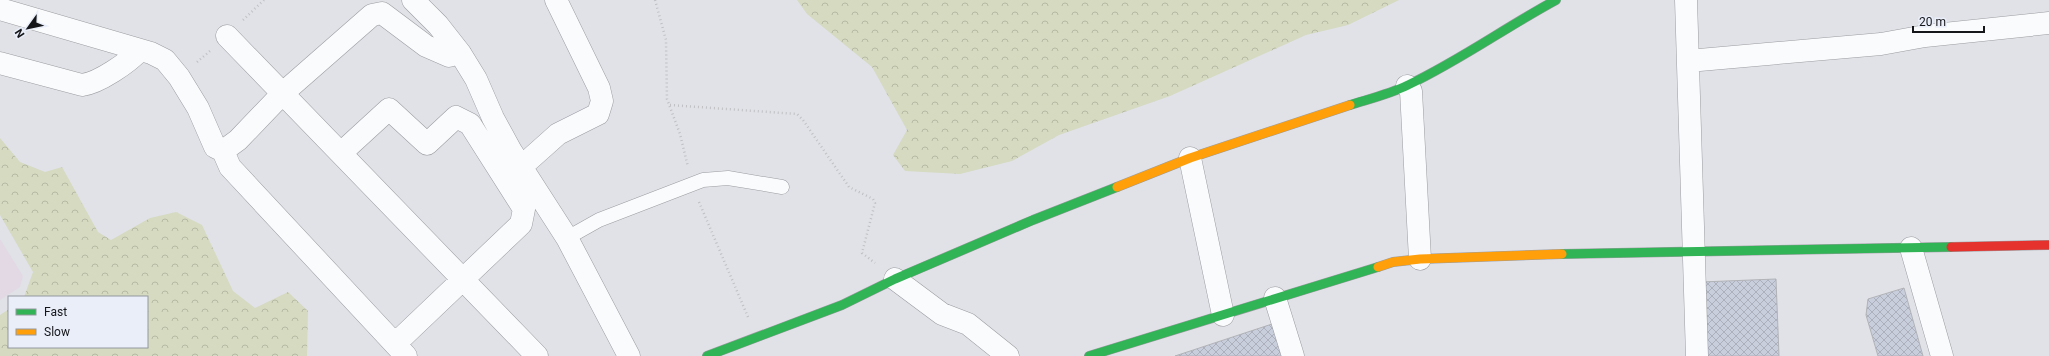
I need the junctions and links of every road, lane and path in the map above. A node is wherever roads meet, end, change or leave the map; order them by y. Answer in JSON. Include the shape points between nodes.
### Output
{"nodes":[{"id":1,"x":413,"y":0,"type":"edge"},
{"id":2,"x":556,"y":0,"type":"edge"},
{"id":3,"x":1556,"y":0,"type":"edge"},
{"id":4,"x":1686,"y":0,"type":"edge"},
{"id":5,"x":0,"y":9,"type":"edge"},
{"id":6,"x":2049,"y":23,"type":"edge"},
{"id":7,"x":227,"y":36,"type":"dead end"},
{"id":8,"x":140,"y":50,"type":"junction"},
{"id":9,"x":460,"y":53,"type":"junction"},
{"id":10,"x":1688,"y":61,"type":"junction"},
{"id":11,"x":0,"y":63,"type":"edge"},
{"id":12,"x":1407,"y":86,"type":"junction"},
{"id":13,"x":284,"y":93,"type":"junction"},
{"id":14,"x":670,"y":105,"type":"dead end"},
{"id":15,"x":223,"y":151,"type":"junction"},
{"id":16,"x":341,"y":153,"type":"junction"},
{"id":17,"x":1190,"y":158,"type":"junction"},
{"id":18,"x":521,"y":167,"type":"junction"},
{"id":19,"x":782,"y":187,"type":"dead end"},
{"id":20,"x":567,"y":238,"type":"junction"},
{"id":21,"x":2049,"y":245,"type":"edge"},
{"id":22,"x":1911,"y":248,"type":"junction"},
{"id":23,"x":1693,"y":253,"type":"junction"},
{"id":24,"x":1420,"y":259,"type":"junction"},
{"id":25,"x":895,"y":279,"type":"junction"},
{"id":26,"x":463,"y":280,"type":"junction"},
{"id":27,"x":1275,"y":298,"type":"junction"},
{"id":28,"x":1223,"y":314,"type":"junction"},
{"id":29,"x":400,"y":350,"type":"edge"},
{"id":30,"x":537,"y":356,"type":"edge"},
{"id":31,"x":629,"y":356,"type":"edge"},
{"id":32,"x":707,"y":356,"type":"edge"},
{"id":33,"x":1008,"y":356,"type":"edge"},
{"id":34,"x":1089,"y":356,"type":"edge"},
{"id":35,"x":1293,"y":356,"type":"edge"},
{"id":36,"x":1697,"y":356,"type":"edge"},
{"id":37,"x":1942,"y":356,"type":"edge"}],
"edges":[{"from":1,"to":9,"type":"street","via":[[438,25]]},
{"from":2,"to":18,"type":"street","via":[[599,88],[602,101],[598,114],[558,134]]},
{"from":3,"to":12,"type":"street"},
{"from":4,"to":10,"type":"street"},
{"from":5,"to":8,"type":"street"},
{"from":6,"to":10,"type":"street","via":[[1925,36],[1881,44]]},
{"from":7,"to":13,"type":"street"},
{"from":8,"to":11,"type":"street","via":[[133,58],[91,84],[82,85]]},
{"from":8,"to":15,"type":"street","via":[[165,60],[198,108],[215,147]]},
{"from":9,"to":13,"type":"street","via":[[450,56],[426,46],[382,14],[372,15]]},
{"from":9,"to":18,"type":"street"},
{"from":10,"to":23,"type":"street"},
{"from":12,"to":17,"type":"street"},
{"from":12,"to":24,"type":"street","via":[[1411,91]]},
{"from":13,"to":15,"type":"street","via":[[238,140]]},
{"from":13,"to":16,"type":"street"},
{"from":14,"to":25,"type":"path","via":[[797,114],[849,187],[873,199],[875,203],[862,253]]},
{"from":15,"to":29,"type":"street","via":[[230,167]]},
{"from":16,"to":26,"type":"street"},
{"from":16,"to":26,"type":"street","via":[[389,109],[427,144],[456,118],[470,124],[524,209],[521,224]]},
{"from":17,"to":25,"type":"street","via":[[1033,220]]},
{"from":17,"to":28,"type":"street"},
{"from":18,"to":20,"type":"street"},
{"from":19,"to":20,"type":"lane","via":[[728,178],[703,180],[599,220]]},
{"from":20,"to":31,"type":"street"},
{"from":21,"to":22,"type":"street"},
{"from":22,"to":23,"type":"street"},
{"from":22,"to":37,"type":"street"},
{"from":23,"to":24,"type":"street"},
{"from":23,"to":36,"type":"street"},
{"from":24,"to":27,"type":"street","via":[[1393,262]]},
{"from":25,"to":32,"type":"street","via":[[842,305]]},
{"from":25,"to":33,"type":"street","via":[[942,314],[968,324]]},
{"from":26,"to":29,"type":"street"},
{"from":26,"to":30,"type":"street"},
{"from":27,"to":28,"type":"street"},
{"from":27,"to":35,"type":"street"},
{"from":28,"to":34,"type":"street"}]}
